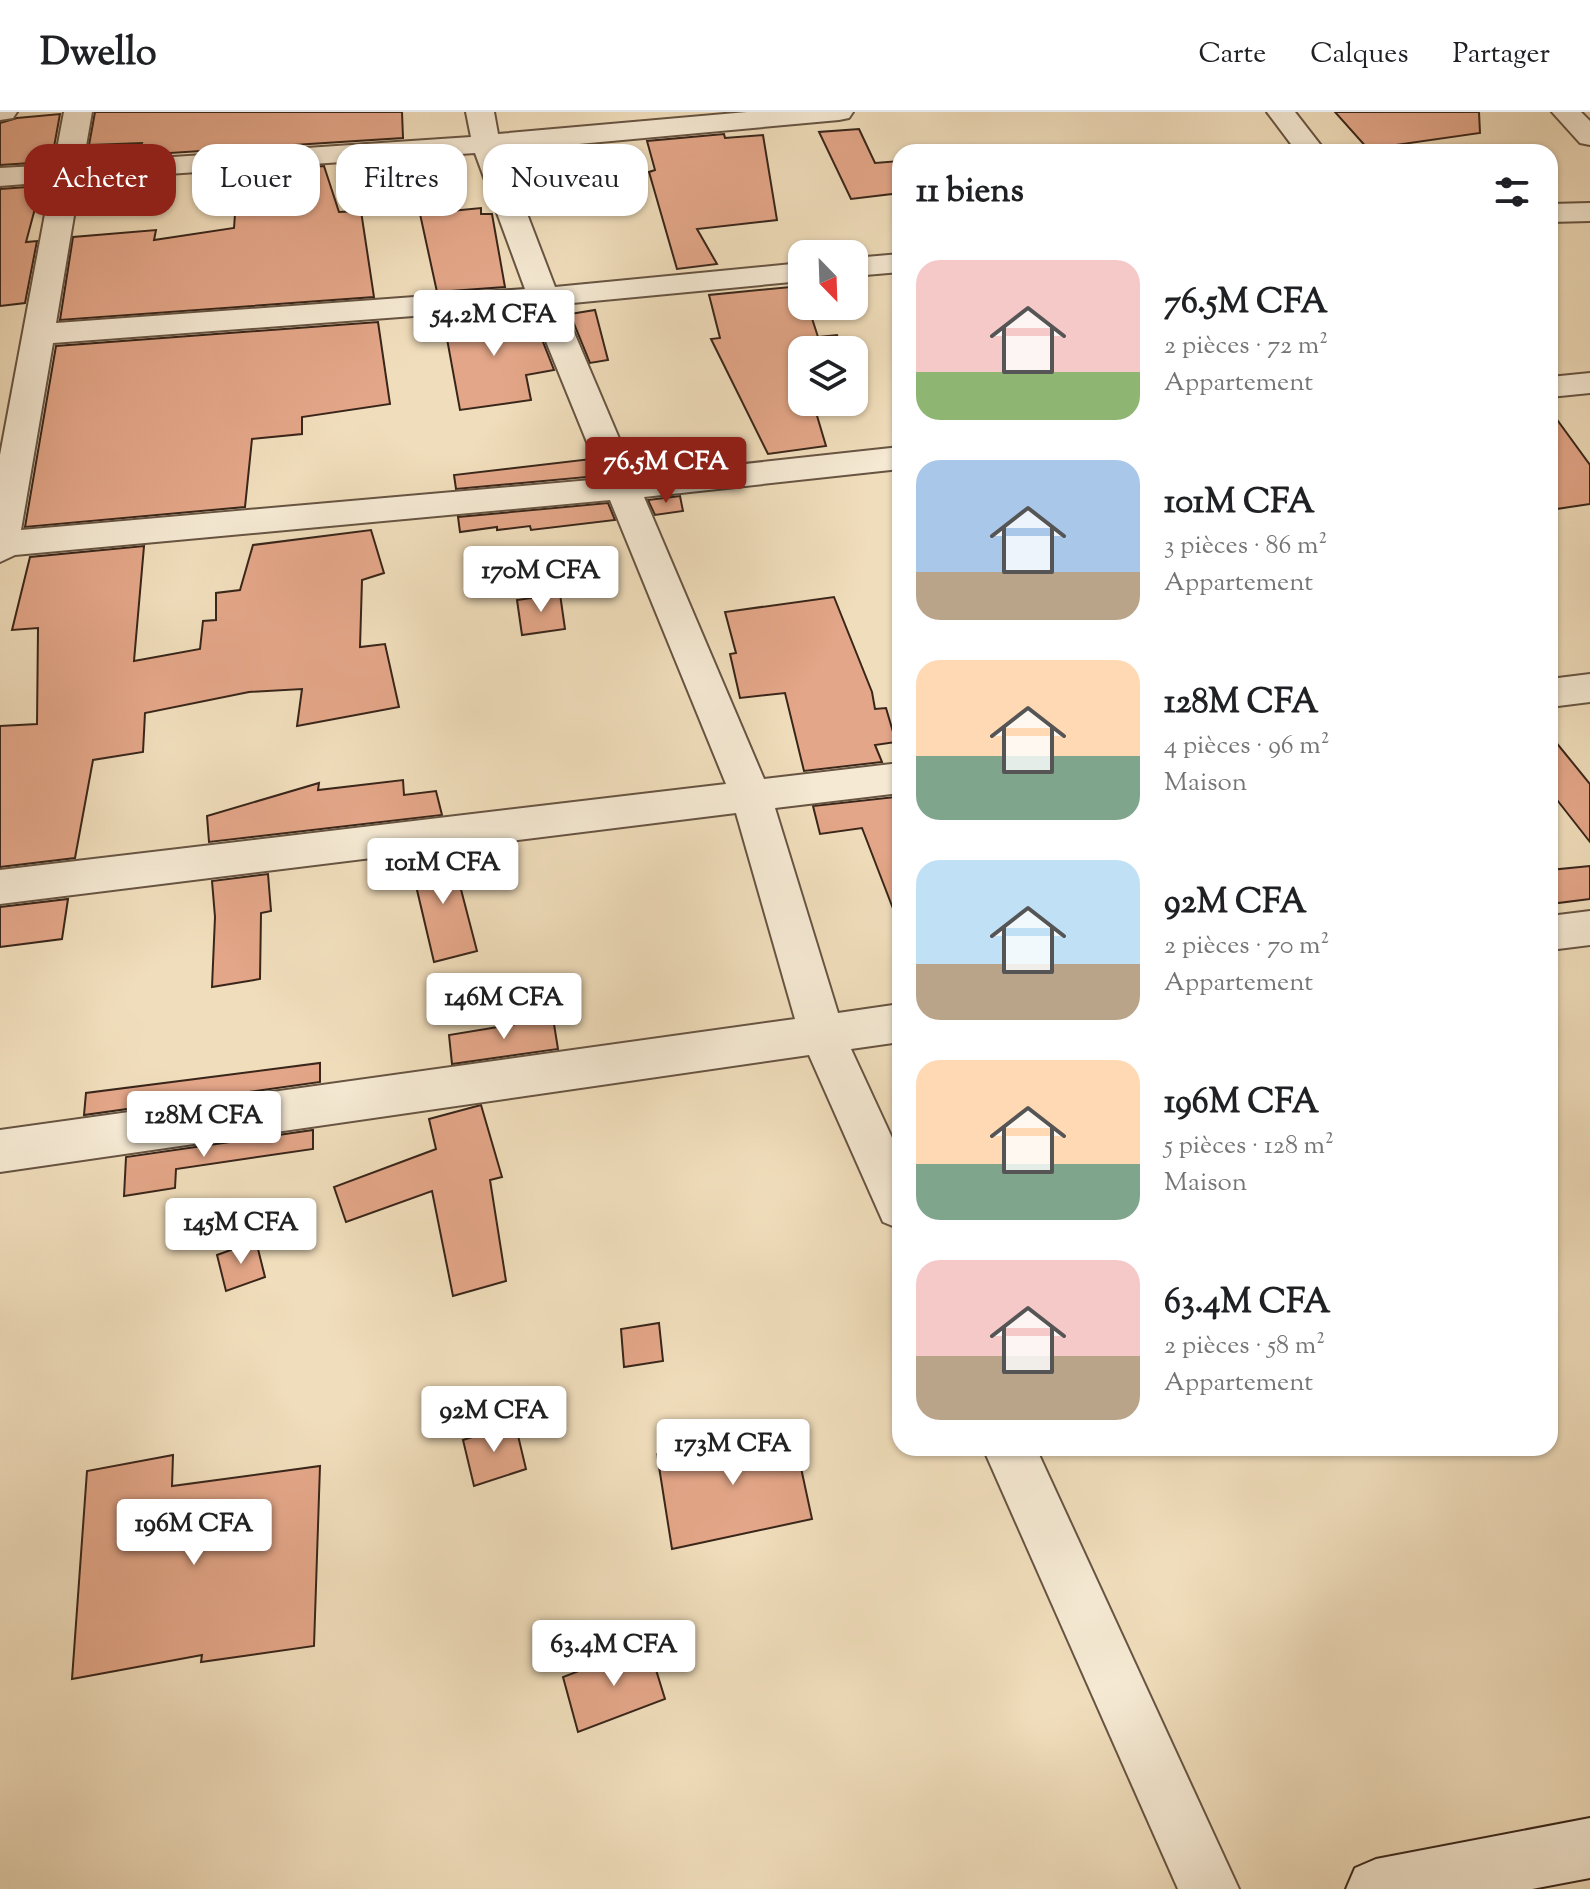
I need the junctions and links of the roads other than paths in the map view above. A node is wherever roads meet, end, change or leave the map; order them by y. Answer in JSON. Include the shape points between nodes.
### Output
{"nodes":[{"id":1,"x":78,"y":112,"type":"edge"},
{"id":2,"x":839,"y":112,"type":"edge"},
{"id":3,"x":1281,"y":112,"type":"edge"},
{"id":4,"x":1566,"y":112,"type":"edge"},
{"id":5,"x":483,"y":128,"type":"edge"},
{"id":6,"x":1590,"y":137,"type":"edge"},
{"id":7,"x":72,"y":144,"type":"edge"},
{"id":8,"x":1306,"y":144,"type":"edge"},
{"id":9,"x":176,"y":159,"type":"edge"},
{"id":10,"x":24,"y":175,"type":"edge"},
{"id":11,"x":0,"y":177,"type":"edge"},
{"id":12,"x":1590,"y":212,"type":"edge"},
{"id":13,"x":1558,"y":213,"type":"edge"},
{"id":14,"x":60,"y":216,"type":"edge"},
{"id":15,"x":892,"y":264,"type":"edge"},
{"id":16,"x":868,"y":266,"type":"edge"},
{"id":17,"x":788,"y":273,"type":"edge"},
{"id":18,"x":543,"y":297,"type":"junction"},
{"id":19,"x":38,"y":346,"type":"junction"},
{"id":20,"x":0,"y":364,"type":"edge"},
{"id":21,"x":1590,"y":383,"type":"edge"},
{"id":22,"x":1558,"y":386,"type":"edge"},
{"id":23,"x":892,"y":459,"type":"edge"},
{"id":24,"x":623,"y":488,"type":"junction"},
{"id":25,"x":0,"y":546,"type":"edge"},
{"id":26,"x":1590,"y":688,"type":"edge"},
{"id":27,"x":1558,"y":692,"type":"edge"},
{"id":28,"x":892,"y":779,"type":"edge"},
{"id":29,"x":752,"y":798,"type":"junction"},
{"id":30,"x":0,"y":887,"type":"edge"},
{"id":31,"x":1590,"y":928,"type":"edge"},
{"id":32,"x":1558,"y":932,"type":"edge"},
{"id":33,"x":892,"y":1024,"type":"edge"},
{"id":34,"x":822,"y":1034,"type":"junction"},
{"id":35,"x":0,"y":1151,"type":"edge"},
{"id":36,"x":892,"y":1189,"type":"edge"},
{"id":37,"x":1013,"y":1456,"type":"edge"},
{"id":38,"x":1590,"y":1848,"type":"edge"},
{"id":39,"x":1209,"y":1889,"type":"edge"},
{"id":40,"x":1376,"y":1889,"type":"edge"}],
"edges":[{"from":1,"to":7,"type":"street"},
{"from":2,"to":5,"type":"street"},
{"from":3,"to":8,"type":"street"},
{"from":4,"to":6,"type":"street"},
{"from":5,"to":9,"type":"street"},
{"from":5,"to":18,"type":"street"},
{"from":10,"to":11,"type":"street"},
{"from":12,"to":13,"type":"street"},
{"from":14,"to":19,"type":"street"},
{"from":15,"to":16,"type":"street"},
{"from":17,"to":18,"type":"street"},
{"from":18,"to":19,"type":"street"},
{"from":18,"to":24,"type":"street"},
{"from":19,"to":20,"type":"street"},
{"from":19,"to":25,"type":"street"},
{"from":21,"to":22,"type":"street"},
{"from":23,"to":24,"type":"street"},
{"from":24,"to":25,"type":"street"},
{"from":24,"to":29,"type":"street"},
{"from":26,"to":27,"type":"street"},
{"from":28,"to":29,"type":"street"},
{"from":29,"to":30,"type":"street"},
{"from":29,"to":34,"type":"street"},
{"from":31,"to":32,"type":"street"},
{"from":33,"to":34,"type":"street"},
{"from":34,"to":35,"type":"street"},
{"from":34,"to":36,"type":"street"},
{"from":37,"to":39,"type":"street"},
{"from":38,"to":40,"type":"street"}]}
